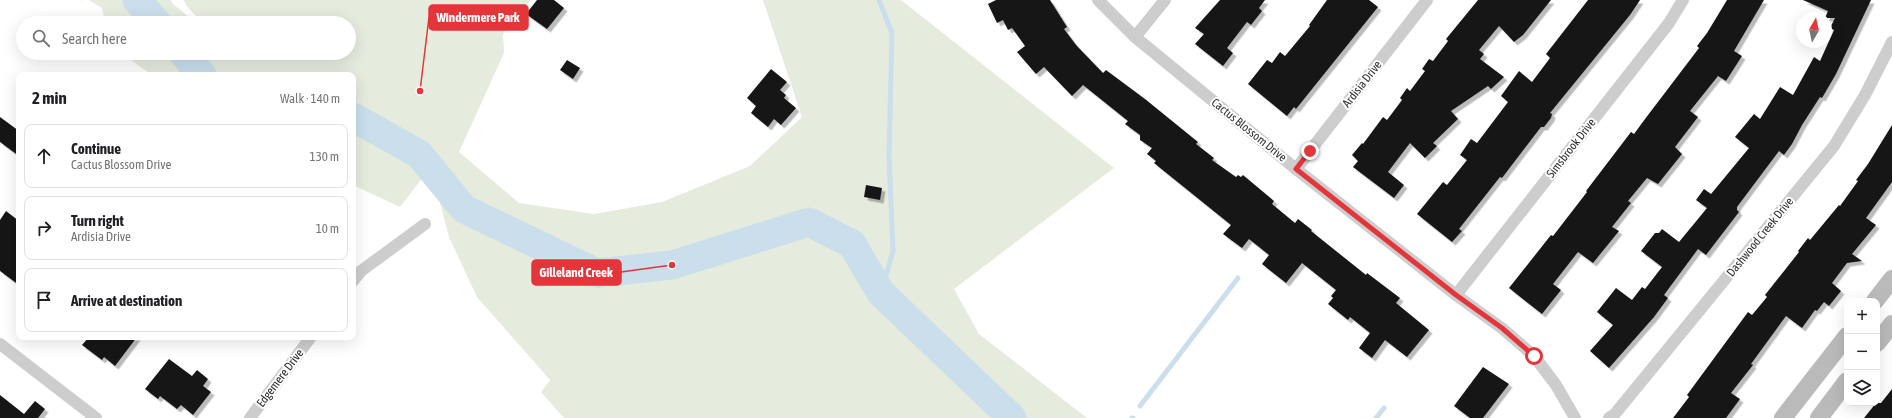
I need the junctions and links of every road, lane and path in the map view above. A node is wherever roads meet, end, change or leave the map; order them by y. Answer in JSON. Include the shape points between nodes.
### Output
{"nodes":[{"id":1,"x":1098,"y":0,"type":"edge"},
{"id":2,"x":1165,"y":0,"type":"edge"},
{"id":3,"x":1427,"y":0,"type":"edge"},
{"id":4,"x":1683,"y":0,"type":"edge"},
{"id":5,"x":1135,"y":37,"type":"junction"},
{"id":6,"x":1892,"y":42,"type":"edge"},
{"id":7,"x":1296,"y":169,"type":"junction"},
{"id":8,"x":425,"y":224,"type":"dead end"},
{"id":9,"x":356,"y":277,"type":"edge"},
{"id":10,"x":1892,"y":279,"type":"edge"},
{"id":11,"x":1456,"y":295,"type":"junction"},
{"id":12,"x":1877,"y":298,"type":"edge"},
{"id":13,"x":1892,"y":324,"type":"edge"},
{"id":14,"x":309,"y":340,"type":"edge"},
{"id":15,"x":1844,"y":340,"type":"edge"},
{"id":16,"x":1880,"y":340,"type":"edge"},
{"id":17,"x":0,"y":344,"type":"edge"},
{"id":18,"x":1844,"y":385,"type":"edge"},
{"id":19,"x":96,"y":418,"type":"edge"},
{"id":20,"x":250,"y":418,"type":"edge"},
{"id":21,"x":1576,"y":418,"type":"edge"},
{"id":22,"x":1609,"y":418,"type":"edge"},
{"id":23,"x":1783,"y":418,"type":"edge"},
{"id":24,"x":1819,"y":418,"type":"edge"}],
"edges":[{"from":1,"to":5,"type":"street","name":"Cactus Blossom Drive"},
{"from":2,"to":5,"type":"street"},
{"from":3,"to":7,"type":"street","name":"Ardisia Drive"},
{"from":4,"to":11,"type":"street","name":"Simsbrook Drive","via":[[1669,23]]},
{"from":5,"to":7,"type":"street","name":"Cactus Blossom Drive"},
{"from":6,"to":22,"type":"street","name":"Dashwood Creek Drive","via":[[1865,95],[1834,146]]},
{"from":7,"to":11,"type":"street","name":"Cactus Blossom Drive"},
{"from":8,"to":9,"type":"street"},
{"from":10,"to":12,"type":"main road"},
{"from":11,"to":21,"type":"street","name":"Cactus Blossom Drive","via":[[1502,328],[1534,356]]},
{"from":13,"to":16,"type":"main road"},
{"from":14,"to":20,"type":"street","name":"Edgemere Drive"},
{"from":15,"to":23,"type":"main road"},
{"from":17,"to":19,"type":"street"},
{"from":18,"to":24,"type":"main road"}]}
